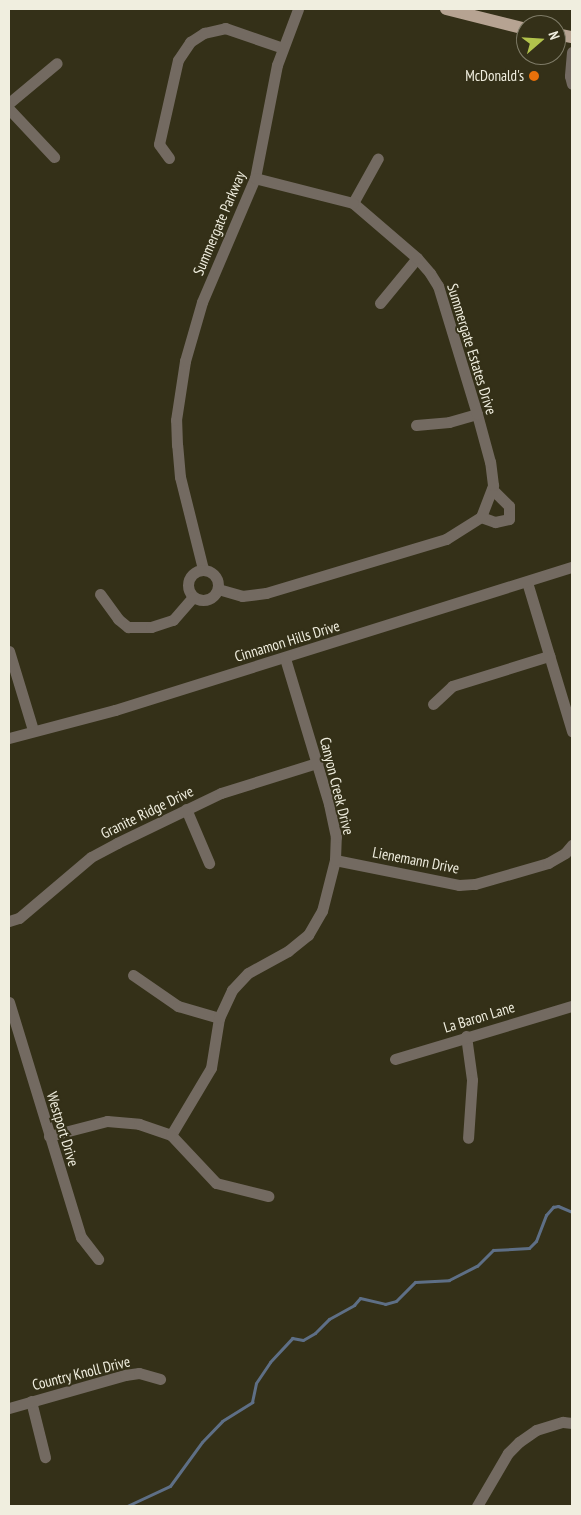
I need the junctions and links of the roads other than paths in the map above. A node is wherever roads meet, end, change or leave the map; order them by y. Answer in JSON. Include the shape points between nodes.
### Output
{"nodes":[{"id":1,"x":298,"y":9,"type":"edge"},
{"id":2,"x":447,"y":9,"type":"edge"},
{"id":3,"x":516,"y":26,"type":"edge"},
{"id":4,"x":283,"y":48,"type":"junction"},
{"id":5,"x":572,"y":52,"type":"edge"},
{"id":6,"x":57,"y":63,"type":"dead end"},
{"id":7,"x":572,"y":84,"type":"edge"},
{"id":8,"x":9,"y":103,"type":"edge"},
{"id":9,"x":9,"y":109,"type":"edge"},
{"id":10,"x":54,"y":157,"type":"dead end"},
{"id":11,"x":169,"y":158,"type":"dead end"},
{"id":12,"x":378,"y":158,"type":"dead end"},
{"id":13,"x":256,"y":178,"type":"junction"},
{"id":14,"x":354,"y":203,"type":"junction"},
{"id":15,"x":417,"y":258,"type":"junction"},
{"id":16,"x":380,"y":303,"type":"dead end"},
{"id":17,"x":477,"y":414,"type":"junction"},
{"id":18,"x":416,"y":424,"type":"dead end"},
{"id":19,"x":492,"y":490,"type":"junction"},
{"id":20,"x":481,"y":517,"type":"junction"},
{"id":21,"x":572,"y":567,"type":"edge"},
{"id":22,"x":203,"y":569,"type":"junction"},
{"id":23,"x":527,"y":582,"type":"junction"},
{"id":24,"x":218,"y":589,"type":"junction"},
{"id":25,"x":100,"y":594,"type":"dead end"},
{"id":26,"x":193,"y":596,"type":"junction"},
{"id":27,"x":9,"y":651,"type":"edge"},
{"id":28,"x":549,"y":656,"type":"junction"},
{"id":29,"x":285,"y":658,"type":"junction"},
{"id":30,"x":433,"y":704,"type":"dead end"},
{"id":31,"x":33,"y":730,"type":"junction"},
{"id":32,"x":572,"y":731,"type":"edge"},
{"id":33,"x":9,"y":738,"type":"edge"},
{"id":34,"x":318,"y":763,"type":"junction"},
{"id":35,"x":186,"y":809,"type":"junction"},
{"id":36,"x":572,"y":845,"type":"edge"},
{"id":37,"x":335,"y":860,"type":"junction"},
{"id":38,"x":209,"y":863,"type":"dead end"},
{"id":39,"x":9,"y":921,"type":"edge"},
{"id":40,"x":133,"y":975,"type":"dead end"},
{"id":41,"x":9,"y":1002,"type":"edge"},
{"id":42,"x":572,"y":1006,"type":"edge"},
{"id":43,"x":219,"y":1018,"type":"junction"},
{"id":44,"x":466,"y":1036,"type":"junction"},
{"id":45,"x":396,"y":1059,"type":"dead end"},
{"id":46,"x":171,"y":1135,"type":"junction"},
{"id":47,"x":49,"y":1136,"type":"junction"},
{"id":48,"x":468,"y":1138,"type":"dead end"},
{"id":49,"x":268,"y":1196,"type":"dead end"},
{"id":50,"x":98,"y":1259,"type":"dead end"},
{"id":51,"x":160,"y":1379,"type":"dead end"},
{"id":52,"x":31,"y":1401,"type":"junction"},
{"id":53,"x":9,"y":1408,"type":"edge"},
{"id":54,"x":572,"y":1423,"type":"edge"},
{"id":55,"x":44,"y":1457,"type":"dead end"},
{"id":56,"x":477,"y":1506,"type":"edge"}],
"edges":[{"from":1,"to":4,"type":"street","name":"Summergate Parkway"},
{"from":2,"to":3,"type":"main road"},
{"from":4,"to":11,"type":"street","via":[[225,28],[204,32],[190,42],[178,60],[159,144]]},
{"from":4,"to":13,"type":"street","name":"Summergate Parkway"},
{"from":5,"to":7,"type":"street"},
{"from":6,"to":8,"type":"street"},
{"from":9,"to":10,"type":"street"},
{"from":12,"to":14,"type":"street"},
{"from":13,"to":14,"type":"street","name":"Summergate Estates Drive"},
{"from":13,"to":22,"type":"street","name":"Summergate Parkway","via":[[200,309],[172,419],[180,477]]},
{"from":14,"to":15,"type":"street","name":"Summergate Estates Drive"},
{"from":15,"to":16,"type":"street"},
{"from":15,"to":17,"type":"street","name":"Summergate Estates Drive","via":[[438,286]]},
{"from":17,"to":18,"type":"street","via":[[449,422]]},
{"from":17,"to":19,"type":"street","name":"Summergate Estates Drive","via":[[490,462]]},
{"from":19,"to":20,"type":"street","name":"Summergate Estates Drive"},
{"from":19,"to":20,"type":"street","via":[[509,506],[509,519],[494,522]]},
{"from":20,"to":24,"type":"street","via":[[446,539],[266,593],[242,596]]},
{"from":21,"to":23,"type":"street","name":"Cinnamon Hills Drive"},
{"from":22,"to":24,"type":"street","via":[[216,576]]},
{"from":22,"to":26,"type":"street","via":[[188,581]]},
{"from":23,"to":28,"type":"street"},
{"from":23,"to":29,"type":"street","name":"Cinnamon Hills Drive"},
{"from":24,"to":26,"type":"street","via":[[206,600]]},
{"from":25,"to":26,"type":"street","via":[[128,627],[150,627],[173,620]]},
{"from":27,"to":31,"type":"street"},
{"from":28,"to":30,"type":"street","via":[[452,686]]},
{"from":28,"to":32,"type":"street"},
{"from":29,"to":31,"type":"street","name":"Cinnamon Hills Drive","via":[[115,710]]},
{"from":29,"to":34,"type":"street","name":"Canyon Creek Drive"},
{"from":31,"to":33,"type":"street","name":"Cinnamon Hills Drive"},
{"from":34,"to":35,"type":"street","name":"Granite Ridge Drive","via":[[221,793]]},
{"from":34,"to":37,"type":"street","name":"Canyon Creek Drive","via":[[336,838]]},
{"from":35,"to":38,"type":"street"},
{"from":35,"to":39,"type":"street","name":"Granite Ridge Drive","via":[[91,857],[19,918]]},
{"from":36,"to":37,"type":"street","name":"Lienemann Drive","via":[[565,854],[548,863],[475,884],[459,885]]},
{"from":37,"to":43,"type":"street","name":"Canyon Creek Drive","via":[[322,910],[308,935],[288,951],[248,973],[232,990]]},
{"from":40,"to":43,"type":"street","via":[[178,1006]]},
{"from":41,"to":47,"type":"street","name":"Westport Drive"},
{"from":42,"to":44,"type":"street","name":"La Baron Lane"},
{"from":43,"to":46,"type":"street","name":"Canyon Creek Drive","via":[[211,1068]]},
{"from":44,"to":45,"type":"street","name":"La Baron Lane"},
{"from":44,"to":48,"type":"street","via":[[472,1080]]},
{"from":46,"to":47,"type":"street","via":[[120,1121],[74,1127]]},
{"from":46,"to":49,"type":"street","via":[[216,1183]]},
{"from":47,"to":50,"type":"street","name":"Westport Drive","via":[[81,1237]]},
{"from":51,"to":52,"type":"street","name":"Country Knoll Drive","via":[[139,1373],[125,1375]]},
{"from":52,"to":53,"type":"street","name":"Country Knoll Drive"},
{"from":52,"to":55,"type":"street"},
{"from":54,"to":56,"type":"street","via":[[563,1422],[536,1430],[519,1442],[508,1453]]}]}
